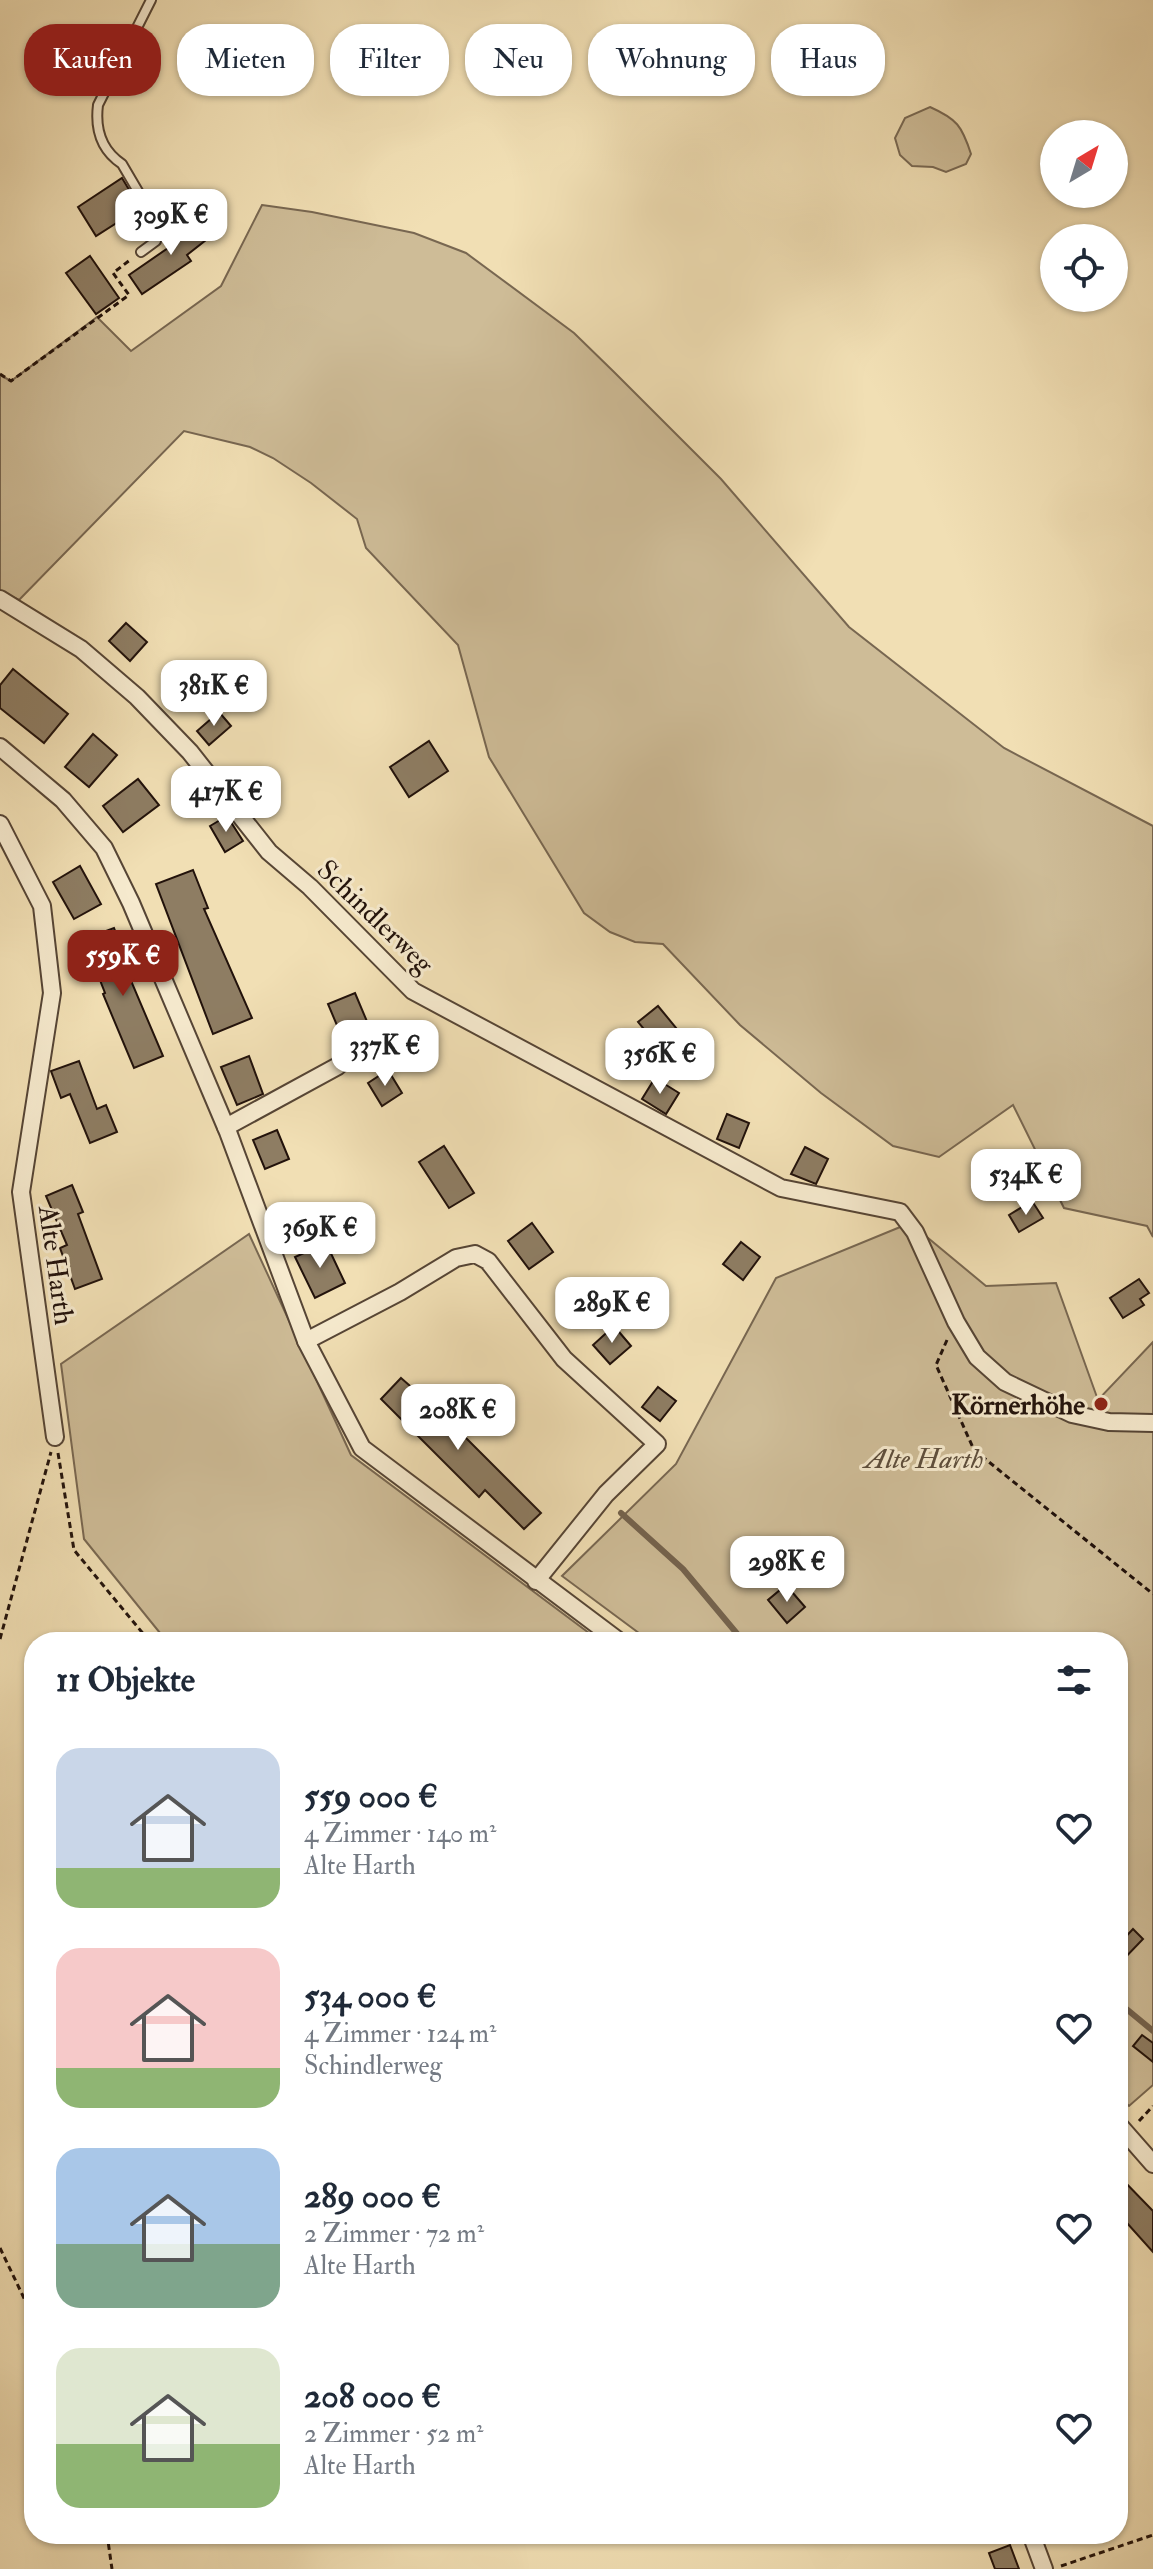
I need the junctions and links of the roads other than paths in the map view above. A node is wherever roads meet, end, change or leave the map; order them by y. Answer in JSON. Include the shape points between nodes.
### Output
{"nodes":[{"id":1,"x":151,"y":0,"type":"edge"},
{"id":2,"x":141,"y":252,"type":"road end"},
{"id":3,"x":0,"y":599,"type":"edge"},
{"id":4,"x":0,"y":747,"type":"edge"},
{"id":5,"x":0,"y":824,"type":"edge"},
{"id":6,"x":338,"y":1066,"type":"dead end"},
{"id":7,"x":226,"y":1127,"type":"junction"},
{"id":8,"x":306,"y":1341,"type":"junction"},
{"id":9,"x":1153,"y":1423,"type":"edge"},
{"id":10,"x":55,"y":1437,"type":"road end"},
{"id":11,"x":536,"y":1581,"type":"junction"},
{"id":12,"x":606,"y":1632,"type":"edge"},
{"id":13,"x":1128,"y":2134,"type":"edge"},
{"id":14,"x":1153,"y":2164,"type":"edge"},
{"id":15,"x":1035,"y":2544,"type":"edge"},
{"id":16,"x":1044,"y":2569,"type":"edge"}],
"edges":[{"from":1,"to":2,"type":"lane","via":[[98,105],[95,124],[156,222],[156,241]]},
{"from":3,"to":9,"type":"street","name":"Schindlerweg","via":[[81,649],[137,697],[190,752],[269,852],[413,991],[781,1188],[900,1212],[977,1357],[1005,1382],[1072,1414]]},
{"from":4,"to":7,"type":"street","via":[[63,800],[104,848]]},
{"from":5,"to":10,"type":"street","name":"Alte Harth","via":[[42,906],[52,993],[21,1192]]},
{"from":6,"to":7,"type":"street"},
{"from":7,"to":8,"type":"street"},
{"from":8,"to":11,"type":"street","via":[[362,1448]]},
{"from":8,"to":11,"type":"street","via":[[456,1258],[475,1254],[488,1261],[564,1359],[657,1444],[606,1494]]},
{"from":11,"to":12,"type":"street"},
{"from":13,"to":14,"type":"street"},
{"from":15,"to":16,"type":"street"}]}
